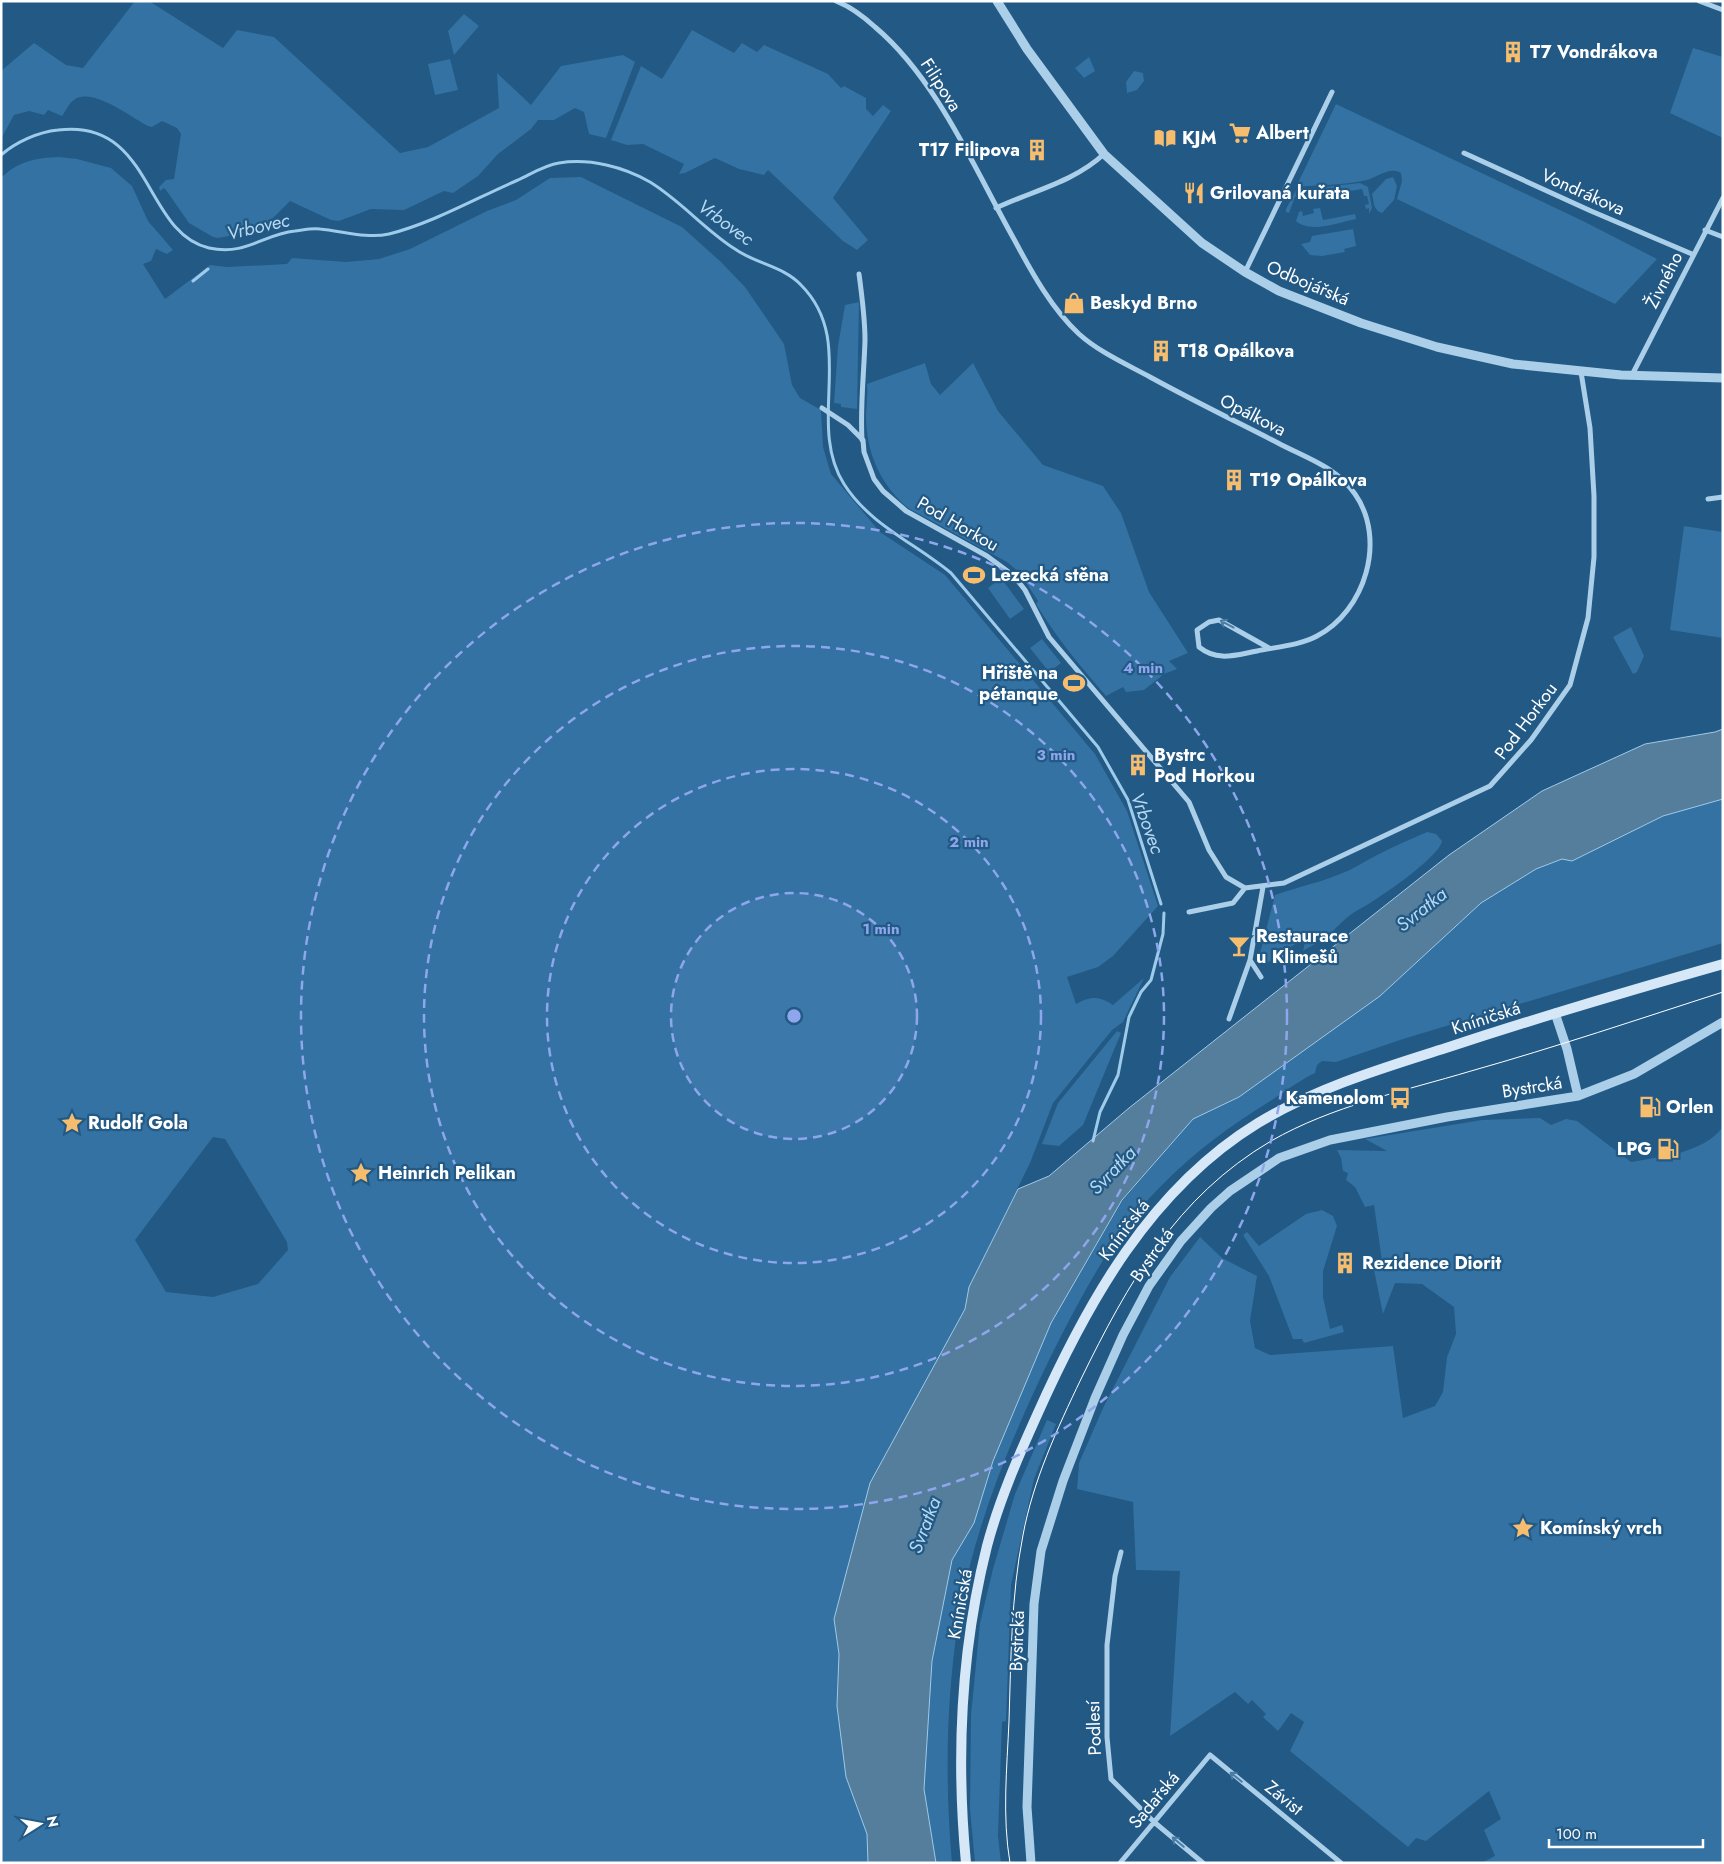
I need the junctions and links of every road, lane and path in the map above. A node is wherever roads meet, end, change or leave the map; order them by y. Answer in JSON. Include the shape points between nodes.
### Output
{"nodes":[{"id":1,"x":836,"y":1,"type":"edge"},
{"id":2,"x":997,"y":1,"type":"edge"},
{"id":3,"x":1699,"y":1,"type":"edge"},
{"id":4,"x":1723,"y":10,"type":"edge"},
{"id":5,"x":1332,"y":92,"type":"dead end"},
{"id":6,"x":1464,"y":153,"type":"dead end"},
{"id":7,"x":1104,"y":154,"type":"junction"},
{"id":8,"x":1723,"y":198,"type":"edge"},
{"id":9,"x":996,"y":208,"type":"junction"},
{"id":10,"x":1705,"y":230,"type":"junction"},
{"id":11,"x":1723,"y":237,"type":"edge"},
{"id":12,"x":1692,"y":254,"type":"junction"},
{"id":13,"x":1245,"y":272,"type":"junction"},
{"id":14,"x":859,"y":274,"type":"dead end"},
{"id":15,"x":1581,"y":372,"type":"junction"},
{"id":16,"x":1632,"y":375,"type":"junction"},
{"id":17,"x":1723,"y":378,"type":"edge"},
{"id":18,"x":822,"y":408,"type":"dead end"},
{"id":19,"x":862,"y":440,"type":"junction"},
{"id":20,"x":1723,"y":497,"type":"edge"},
{"id":21,"x":1708,"y":499,"type":"dead end"},
{"id":22,"x":1269,"y":648,"type":"junction"},
{"id":23,"x":1263,"y":887,"type":"junction"},
{"id":24,"x":1245,"y":888,"type":"junction"},
{"id":25,"x":1189,"y":912,"type":"dead end"},
{"id":26,"x":1250,"y":960,"type":"junction"},
{"id":27,"x":1723,"y":964,"type":"edge"},
{"id":28,"x":1261,"y":977,"type":"dead end"},
{"id":29,"x":1555,"y":1013,"type":"junction"},
{"id":30,"x":1229,"y":1019,"type":"dead end"},
{"id":31,"x":1723,"y":1022,"type":"edge"},
{"id":32,"x":1578,"y":1096,"type":"junction"},
{"id":33,"x":1120,"y":1552,"type":"dead end"},
{"id":34,"x":1210,"y":1755,"type":"joint"},
{"id":35,"x":1154,"y":1822,"type":"junction"},
{"id":36,"x":966,"y":1863,"type":"edge"},
{"id":37,"x":1032,"y":1863,"type":"edge"},
{"id":38,"x":1120,"y":1863,"type":"edge"},
{"id":39,"x":1203,"y":1863,"type":"edge"},
{"id":40,"x":1341,"y":1863,"type":"edge"}],
"edges":[{"from":1,"to":9,"type":"street","name":"Filipova","via":[[859,13],[894,43],[924,79]]},
{"from":2,"to":7,"type":"street","name":"Odbojářská","via":[[1026,50]]},
{"from":3,"to":4,"type":"street"},
{"from":5,"to":13,"type":"street"},
{"from":6,"to":12,"type":"street","name":"Vondrákova"},
{"from":7,"to":9,"type":"street","via":[[1096,162],[1050,187]]},
{"from":7,"to":13,"type":"street","name":"Odbojářská","via":[[1180,225]]},
{"from":8,"to":10,"type":"street","name":"Živného"},
{"from":9,"to":22,"type":"street","name":"Opálkova","via":[[1050,300],[1079,334],[1141,372],[1320,462],[1356,495],[1370,536],[1364,582],[1332,627],[1314,638]]},
{"from":10,"to":11,"type":"street"},
{"from":10,"to":12,"type":"street","name":"Živného"},
{"from":12,"to":16,"type":"street","name":"Živného"},
{"from":13,"to":15,"type":"street","name":"Odbojářská","via":[[1279,291],[1360,323],[1437,347],[1513,364]]},
{"from":14,"to":19,"type":"street","name":"Pod Horkou","via":[[865,339],[860,408]]},
{"from":15,"to":16,"type":"street","name":"Odbojářská"},
{"from":15,"to":23,"type":"street","name":"Pod Horkou","via":[[1590,428],[1594,557],[1588,618],[1570,685],[1531,740],[1490,786],[1284,883]]},
{"from":16,"to":17,"type":"street","name":"Odbojářská"},
{"from":18,"to":19,"type":"street","via":[[834,414]]},
{"from":19,"to":24,"type":"street","name":"Pod Horkou","via":[[874,480],[883,491],[906,511],[987,556],[1014,576],[1028,594],[1049,637],[1188,802],[1209,850],[1226,877]]},
{"from":20,"to":21,"type":"street"},
{"from":22,"to":22,"type":"street","name":"Opálkova","one_way":true,"via":[[1219,620],[1197,630],[1199,647],[1209,655],[1224,658]]},
{"from":23,"to":24,"type":"street","name":"Pod Horkou"},
{"from":23,"to":26,"type":"street"},
{"from":24,"to":25,"type":"street","via":[[1233,903]]},
{"from":26,"to":28,"type":"street"},
{"from":26,"to":30,"type":"street"},
{"from":27,"to":29,"type":"main road","name":"Kníničská"},
{"from":29,"to":32,"type":"street"},
{"from":29,"to":36,"type":"main road","name":"Kníničská","via":[[1373,1070],[1308,1096],[1256,1124],[1212,1157],[1170,1196],[1133,1238],[1088,1310],[1050,1386],[1015,1464],[988,1545],[971,1630],[961,1719],[961,1806]]},
{"from":31,"to":32,"type":"street","name":"Bystrcká","via":[[1634,1074]]},
{"from":32,"to":37,"type":"street","name":"Bystrcká","via":[[1330,1140],[1279,1158],[1230,1191],[1181,1241],[1149,1286],[1094,1398],[1062,1481],[1040,1551],[1034,1604],[1028,1797]]},
{"from":33,"to":35,"type":"street","name":"Podlesí","via":[[1107,1645],[1109,1767],[1114,1782]]},
{"from":34,"to":35,"type":"street","name":"Sadařská"},
{"from":40,"to":34,"type":"street","name":"Závist","one_way":true},
{"from":35,"to":38,"type":"street","name":"Sadařská"},
{"from":39,"to":35,"type":"street","name":"Podlesí","one_way":true}]}
